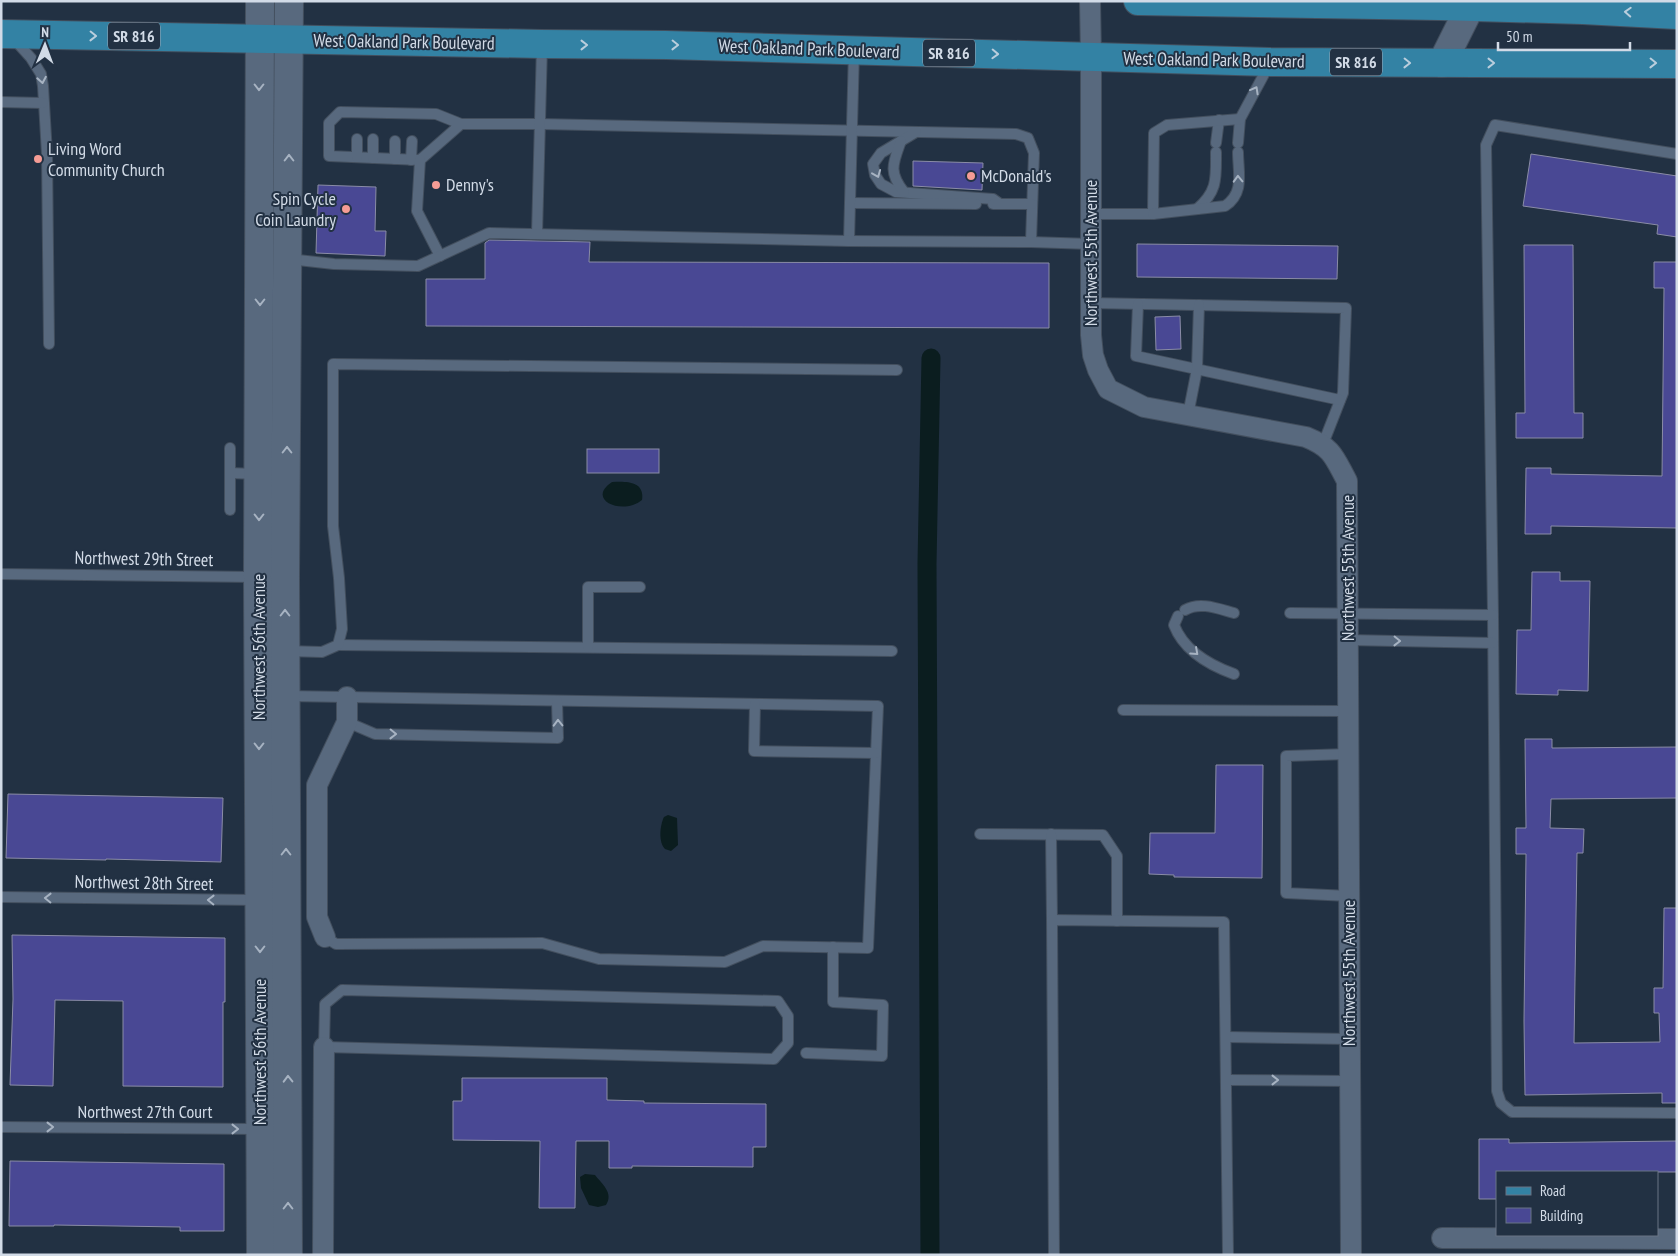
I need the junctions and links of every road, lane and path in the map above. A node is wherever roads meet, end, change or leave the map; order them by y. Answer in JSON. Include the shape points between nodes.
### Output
{"nodes":[{"id":1,"x":260,"y":1,"type":"edge"},
{"id":2,"x":289,"y":1,"type":"edge"},
{"id":3,"x":1090,"y":1,"type":"edge"},
{"id":4,"x":1138,"y":1,"type":"edge"},
{"id":5,"x":1440,"y":4,"type":"edge"},
{"id":6,"x":1471,"y":4,"type":"edge"},
{"id":7,"x":1576,"y":5,"type":"edge"},
{"id":8,"x":1677,"y":15,"type":"edge"},
{"id":9,"x":5,"y":35,"type":"edge"},
{"id":10,"x":259,"y":39,"type":"junction"},
{"id":11,"x":290,"y":39,"type":"junction"},
{"id":12,"x":542,"y":44,"type":"junction"},
{"id":13,"x":854,"y":50,"type":"junction"},
{"id":14,"x":1091,"y":57,"type":"junction"},
{"id":15,"x":1270,"y":62,"type":"junction"},
{"id":16,"x":1442,"y":64,"type":"junction"},
{"id":17,"x":1677,"y":64,"type":"edge"},
{"id":18,"x":1,"y":102,"type":"edge"},
{"id":19,"x":43,"y":103,"type":"junction"},
{"id":20,"x":1240,"y":118,"type":"junction"},
{"id":21,"x":1219,"y":120,"type":"junction"},
{"id":22,"x":461,"y":124,"type":"junction"},
{"id":23,"x":540,"y":124,"type":"junction"},
{"id":24,"x":852,"y":130,"type":"junction"},
{"id":25,"x":917,"y":132,"type":"junction"},
{"id":26,"x":356,"y":139,"type":"dead end"},
{"id":27,"x":373,"y":139,"type":"dead end"},
{"id":28,"x":395,"y":141,"type":"dead end"},
{"id":29,"x":412,"y":141,"type":"dead end"},
{"id":30,"x":901,"y":141,"type":"junction"},
{"id":31,"x":1677,"y":154,"type":"edge"},
{"id":32,"x":357,"y":157,"type":"junction"},
{"id":33,"x":373,"y":158,"type":"junction"},
{"id":34,"x":395,"y":159,"type":"junction"},
{"id":35,"x":416,"y":160,"type":"junction"},
{"id":36,"x":904,"y":192,"type":"junction"},
{"id":37,"x":850,"y":203,"type":"junction"},
{"id":38,"x":1000,"y":204,"type":"junction"},
{"id":39,"x":1032,"y":204,"type":"junction"},
{"id":40,"x":1197,"y":209,"type":"junction"},
{"id":41,"x":1091,"y":214,"type":"junction"},
{"id":42,"x":1153,"y":214,"type":"junction"},
{"id":43,"x":537,"y":234,"type":"junction"},
{"id":44,"x":849,"y":242,"type":"junction"},
{"id":45,"x":1031,"y":242,"type":"junction"},
{"id":46,"x":1091,"y":244,"type":"junction"},
{"id":47,"x":440,"y":256,"type":"junction"},
{"id":48,"x":289,"y":259,"type":"junction"},
{"id":49,"x":1091,"y":303,"type":"junction"},
{"id":50,"x":1138,"y":304,"type":"junction"},
{"id":51,"x":1199,"y":305,"type":"junction"},
{"id":52,"x":49,"y":344,"type":"dead end"},
{"id":53,"x":898,"y":370,"type":"dead end"},
{"id":54,"x":1197,"y":370,"type":"junction"},
{"id":55,"x":1340,"y":400,"type":"junction"},
{"id":56,"x":1188,"y":415,"type":"junction"},
{"id":57,"x":1324,"y":444,"type":"junction"},
{"id":58,"x":230,"y":448,"type":"dead end"},
{"id":59,"x":230,"y":473,"type":"junction"},
{"id":60,"x":271,"y":482,"type":"junction"},
{"id":61,"x":230,"y":510,"type":"dead end"},
{"id":62,"x":1,"y":574,"type":"edge"},
{"id":63,"x":272,"y":577,"type":"junction"},
{"id":64,"x":640,"y":587,"type":"dead end"},
{"id":65,"x":1234,"y":613,"type":"dead end"},
{"id":66,"x":1290,"y":613,"type":"dead end"},
{"id":67,"x":1348,"y":614,"type":"junction"},
{"id":68,"x":1493,"y":615,"type":"junction"},
{"id":69,"x":1348,"y":640,"type":"junction"},
{"id":70,"x":1494,"y":643,"type":"junction"},
{"id":71,"x":338,"y":644,"type":"junction"},
{"id":72,"x":588,"y":647,"type":"junction"},
{"id":73,"x":272,"y":651,"type":"junction"},
{"id":74,"x":892,"y":651,"type":"dead end"},
{"id":75,"x":1234,"y":674,"type":"dead end"},
{"id":76,"x":272,"y":697,"type":"junction"},
{"id":77,"x":346,"y":698,"type":"junction"},
{"id":78,"x":558,"y":700,"type":"junction"},
{"id":79,"x":755,"y":704,"type":"junction"},
{"id":80,"x":1123,"y":710,"type":"dead end"},
{"id":81,"x":1348,"y":710,"type":"junction"},
{"id":82,"x":347,"y":722,"type":"junction"},
{"id":83,"x":876,"y":753,"type":"junction"},
{"id":84,"x":1348,"y":754,"type":"junction"},
{"id":85,"x":980,"y":834,"type":"dead end"},
{"id":86,"x":1051,"y":834,"type":"junction"},
{"id":87,"x":1349,"y":896,"type":"junction"},
{"id":88,"x":1,"y":898,"type":"edge"},
{"id":89,"x":273,"y":901,"type":"junction"},
{"id":90,"x":1052,"y":920,"type":"junction"},
{"id":91,"x":1117,"y":921,"type":"junction"},
{"id":92,"x":325,"y":937,"type":"joint"},
{"id":93,"x":833,"y":947,"type":"junction"},
{"id":94,"x":1226,"y":1038,"type":"junction"},
{"id":95,"x":1350,"y":1039,"type":"junction"},
{"id":96,"x":324,"y":1047,"type":"junction"},
{"id":97,"x":806,"y":1053,"type":"dead end"},
{"id":98,"x":1226,"y":1080,"type":"junction"},
{"id":99,"x":1350,"y":1081,"type":"junction"},
{"id":100,"x":1677,"y":1114,"type":"edge"},
{"id":101,"x":1,"y":1127,"type":"edge"},
{"id":102,"x":274,"y":1128,"type":"junction"},
{"id":103,"x":1442,"y":1238,"type":"dead end"},
{"id":104,"x":1677,"y":1238,"type":"edge"},
{"id":105,"x":262,"y":1255,"type":"edge"},
{"id":106,"x":288,"y":1255,"type":"edge"},
{"id":107,"x":323,"y":1255,"type":"edge"},
{"id":108,"x":1054,"y":1255,"type":"edge"},
{"id":109,"x":1228,"y":1255,"type":"edge"},
{"id":110,"x":1351,"y":1255,"type":"edge"}],
"edges":[{"from":1,"to":10,"type":"street","name":"Northwest 56th Avenue"},
{"from":2,"to":11,"type":"street","name":"Northwest 56th Avenue"},
{"from":3,"to":14,"type":"street","name":"Northwest 55th Avenue"},
{"from":4,"to":5,"type":"main road"},
{"from":5,"to":6,"type":"main road"},
{"from":5,"to":16,"type":"street"},
{"from":6,"to":7,"type":"main road"},
{"from":6,"to":16,"type":"street"},
{"from":8,"to":7,"type":"main road","one_way":true},
{"from":9,"to":10,"type":"main road","name":"West Oakland Park Boulevard","number":"SR 816","one_way":true},
{"from":9,"to":19,"type":"lane","one_way":true,"via":[[31,58],[41,74]]},
{"from":10,"to":11,"type":"main road","name":"West Oakland Park Boulevard","number":"SR 816"},
{"from":10,"to":60,"type":"street","name":"Northwest 56th Avenue","one_way":true},
{"from":11,"to":12,"type":"main road","name":"West Oakland Park Boulevard","number":"SR 816"},
{"from":48,"to":11,"type":"street","name":"Northwest 56th Avenue","one_way":true},
{"from":12,"to":13,"type":"main road","name":"West Oakland Park Boulevard","number":"SR 816","one_way":true},
{"from":12,"to":23,"type":"lane"},
{"from":13,"to":14,"type":"main road","name":"West Oakland Park Boulevard","number":"SR 816","one_way":true},
{"from":13,"to":24,"type":"lane"},
{"from":14,"to":15,"type":"main road","name":"West Oakland Park Boulevard","number":"SR 816"},
{"from":14,"to":41,"type":"street","name":"Northwest 55th Avenue"},
{"from":15,"to":16,"type":"main road","name":"West Oakland Park Boulevard","number":"SR 816","one_way":true},
{"from":20,"to":15,"type":"lane","one_way":true},
{"from":16,"to":17,"type":"main road","name":"West Oakland Park Boulevard","number":"SR 816","one_way":true},
{"from":18,"to":19,"type":"lane"},
{"from":19,"to":52,"type":"lane","via":[[47,154]]},
{"from":20,"to":21,"type":"lane"},
{"from":40,"to":20,"type":"lane","one_way":true,"via":[[1225,206],[1239,191]]},
{"from":21,"to":40,"type":"lane","via":[[1216,184]]},
{"from":21,"to":42,"type":"lane","via":[[1168,126],[1154,133]]},
{"from":22,"to":23,"type":"lane"},
{"from":22,"to":32,"type":"lane","via":[[436,114],[396,118],[357,117],[340,112],[329,123],[329,156]]},
{"from":22,"to":35,"type":"lane"},
{"from":23,"to":24,"type":"lane"},
{"from":23,"to":43,"type":"lane"},
{"from":24,"to":25,"type":"lane"},
{"from":24,"to":37,"type":"lane"},
{"from":25,"to":30,"type":"lane"},
{"from":25,"to":39,"type":"lane","via":[[1016,134],[1028,138],[1034,153]]},
{"from":26,"to":32,"type":"lane"},
{"from":27,"to":33,"type":"lane"},
{"from":28,"to":34,"type":"lane"},
{"from":29,"to":35,"type":"lane"},
{"from":30,"to":36,"type":"lane","via":[[893,162],[893,175]]},
{"from":30,"to":36,"type":"lane","one_way":true,"via":[[881,153],[873,164],[881,184],[896,192]]},
{"from":31,"to":68,"type":"lane","via":[[1495,125],[1486,145]]},
{"from":32,"to":33,"type":"lane"},
{"from":33,"to":34,"type":"lane"},
{"from":34,"to":35,"type":"lane"},
{"from":35,"to":47,"type":"lane","via":[[417,211]]},
{"from":36,"to":38,"type":"lane","via":[[993,199]]},
{"from":37,"to":38,"type":"lane"},
{"from":37,"to":44,"type":"lane"},
{"from":38,"to":39,"type":"lane"},
{"from":39,"to":45,"type":"lane"},
{"from":40,"to":42,"type":"lane"},
{"from":41,"to":42,"type":"lane"},
{"from":41,"to":46,"type":"street","name":"Northwest 55th Avenue"},
{"from":43,"to":44,"type":"lane"},
{"from":43,"to":47,"type":"lane","via":[[489,233]]},
{"from":44,"to":45,"type":"lane"},
{"from":45,"to":46,"type":"lane"},
{"from":46,"to":49,"type":"street","name":"Northwest 55th Avenue"},
{"from":47,"to":48,"type":"lane","via":[[418,266],[334,264]]},
{"from":60,"to":48,"type":"street","name":"Northwest 56th Avenue","one_way":true},
{"from":49,"to":50,"type":"lane"},
{"from":49,"to":56,"type":"street","name":"Northwest 55th Avenue","via":[[1093,355],[1108,389],[1144,407]]},
{"from":50,"to":51,"type":"lane"},
{"from":50,"to":54,"type":"lane","via":[[1136,356]]},
{"from":51,"to":54,"type":"lane"},
{"from":51,"to":55,"type":"lane","via":[[1346,308],[1343,393]]},
{"from":53,"to":71,"type":"lane","via":[[333,364],[333,526],[342,629]]},
{"from":54,"to":55,"type":"lane"},
{"from":54,"to":56,"type":"lane"},
{"from":55,"to":57,"type":"lane"},
{"from":56,"to":57,"type":"street","name":"Northwest 55th Avenue","via":[[1306,437]]},
{"from":57,"to":67,"type":"street","name":"Northwest 55th Avenue","via":[[1347,481]]},
{"from":58,"to":59,"type":"lane"},
{"from":59,"to":60,"type":"lane"},
{"from":59,"to":61,"type":"lane"},
{"from":60,"to":63,"type":"street","name":"Northwest 56th Avenue"},
{"from":62,"to":63,"type":"lane","name":"Northwest 29th Street"},
{"from":63,"to":73,"type":"street","name":"Northwest 56th Avenue"},
{"from":64,"to":72,"type":"lane","via":[[588,587]]},
{"from":65,"to":75,"type":"lane","one_way":true,"via":[[1196,605],[1182,612],[1174,625],[1191,650],[1214,667]]},
{"from":66,"to":67,"type":"lane"},
{"from":67,"to":68,"type":"lane"},
{"from":67,"to":69,"type":"street","name":"Northwest 55th Avenue"},
{"from":68,"to":70,"type":"lane"},
{"from":69,"to":70,"type":"lane","one_way":true},
{"from":69,"to":81,"type":"street","name":"Northwest 55th Avenue"},
{"from":70,"to":100,"type":"lane","via":[[1497,1091],[1500,1103],[1512,1112]]},
{"from":71,"to":72,"type":"lane"},
{"from":71,"to":73,"type":"lane","via":[[322,652]]},
{"from":72,"to":74,"type":"lane"},
{"from":73,"to":76,"type":"street","name":"Northwest 56th Avenue"},
{"from":76,"to":77,"type":"lane"},
{"from":76,"to":89,"type":"street","name":"Northwest 56th Avenue"},
{"from":77,"to":78,"type":"lane"},
{"from":77,"to":82,"type":"street"},
{"from":78,"to":79,"type":"lane"},
{"from":82,"to":78,"type":"lane","one_way":true,"via":[[375,734],[558,738]]},
{"from":79,"to":83,"type":"lane","via":[[754,751]]},
{"from":79,"to":83,"type":"lane","via":[[878,706]]},
{"from":80,"to":81,"type":"lane"},
{"from":81,"to":84,"type":"street","name":"Northwest 55th Avenue"},
{"from":82,"to":92,"type":"street","via":[[317,785],[317,917]]},
{"from":83,"to":93,"type":"lane","via":[[868,948]]},
{"from":84,"to":87,"type":"street","name":"Northwest 55th Avenue"},
{"from":84,"to":87,"type":"lane","via":[[1286,756],[1286,893]]},
{"from":85,"to":86,"type":"lane"},
{"from":86,"to":90,"type":"lane"},
{"from":86,"to":91,"type":"lane","via":[[1103,835],[1117,856]]},
{"from":87,"to":95,"type":"street","name":"Northwest 55th Avenue"},
{"from":89,"to":88,"type":"lane","name":"Northwest 28th Street","one_way":true},
{"from":89,"to":102,"type":"street","name":"Northwest 56th Avenue"},
{"from":90,"to":91,"type":"lane"},
{"from":90,"to":108,"type":"lane"},
{"from":91,"to":94,"type":"lane","via":[[1224,922]]},
{"from":92,"to":93,"type":"lane","via":[[336,944],[542,943],[609,960],[724,962],[763,946]]},
{"from":93,"to":97,"type":"lane","via":[[833,1002],[883,1004],[882,1056]]},
{"from":94,"to":95,"type":"lane"},
{"from":94,"to":98,"type":"lane"},
{"from":95,"to":99,"type":"street","name":"Northwest 55th Avenue"},
{"from":96,"to":96,"type":"lane","via":[[324,1004],[342,990],[778,1001],[788,1016],[788,1043],[774,1059]]},
{"from":96,"to":107,"type":"street"},
{"from":98,"to":99,"type":"lane","one_way":true},
{"from":98,"to":109,"type":"lane"},
{"from":99,"to":110,"type":"street","name":"Northwest 55th Avenue"},
{"from":101,"to":102,"type":"lane","name":"Northwest 27th Court","one_way":true},
{"from":102,"to":105,"type":"street","name":"Northwest 56th Avenue"},
{"from":106,"to":102,"type":"street","name":"Northwest 56th Avenue","one_way":true},
{"from":103,"to":104,"type":"street"}]}
